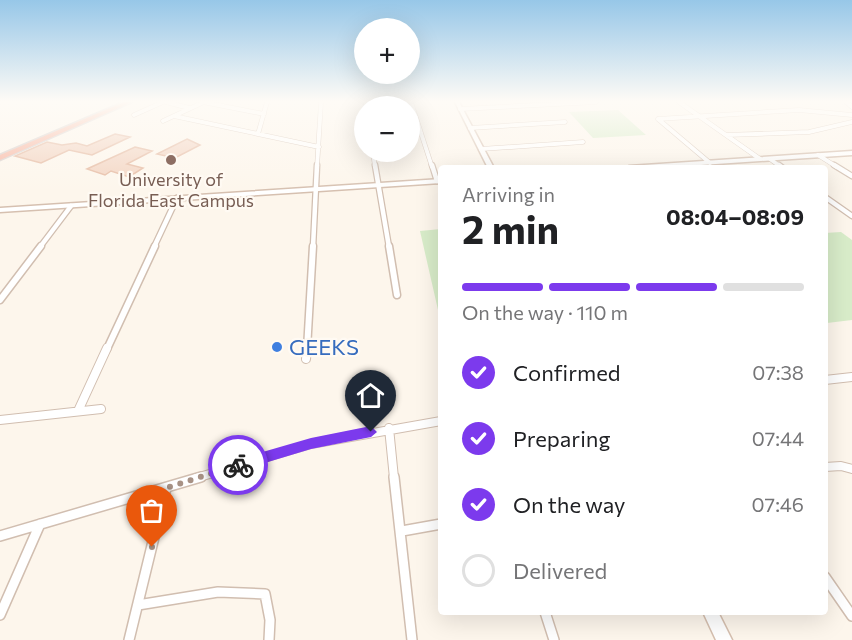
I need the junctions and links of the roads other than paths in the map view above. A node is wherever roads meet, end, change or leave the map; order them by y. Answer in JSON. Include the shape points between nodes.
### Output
{"nodes":[{"id":1,"x":55,"y":132,"type":"edge"},
{"id":2,"x":58,"y":132,"type":"edge"},
{"id":3,"x":248,"y":132,"type":"edge"},
{"id":4,"x":320,"y":132,"type":"edge"},
{"id":5,"x":422,"y":132,"type":"edge"},
{"id":6,"x":472,"y":132,"type":"edge"},
{"id":7,"x":673,"y":132,"type":"edge"},
{"id":8,"x":722,"y":132,"type":"edge"},
{"id":9,"x":782,"y":132,"type":"edge"},
{"id":10,"x":258,"y":134,"type":"joint"},
{"id":11,"x":726,"y":135,"type":"junction"},
{"id":12,"x":583,"y":142,"type":"dead end"},
{"id":13,"x":319,"y":147,"type":"junction"},
{"id":14,"x":481,"y":149,"type":"junction"},
{"id":15,"x":852,"y":153,"type":"edge"},
{"id":16,"x":818,"y":155,"type":"junction"},
{"id":17,"x":0,"y":156,"type":"edge"},
{"id":18,"x":760,"y":159,"type":"junction"},
{"id":19,"x":770,"y":159,"type":"junction"},
{"id":20,"x":375,"y":162,"type":"edge"},
{"id":21,"x":710,"y":163,"type":"junction"},
{"id":22,"x":489,"y":165,"type":"edge"},
{"id":23,"x":678,"y":165,"type":"edge"},
{"id":24,"x":779,"y":165,"type":"edge"},
{"id":25,"x":852,"y":177,"type":"edge"},
{"id":26,"x":438,"y":178,"type":"edge"},
{"id":27,"x":438,"y":181,"type":"edge"},
{"id":28,"x":378,"y":185,"type":"junction"},
{"id":29,"x":315,"y":189,"type":"junction"},
{"id":30,"x":177,"y":198,"type":"junction"},
{"id":31,"x":828,"y":199,"type":"edge"},
{"id":32,"x":71,"y":206,"type":"junction"},
{"id":33,"x":0,"y":210,"type":"edge"},
{"id":34,"x":852,"y":216,"type":"edge"},
{"id":35,"x":397,"y":295,"type":"dead end"},
{"id":36,"x":0,"y":300,"type":"edge"},
{"id":37,"x":306,"y":359,"type":"dead end"},
{"id":38,"x":852,"y":377,"type":"edge"},
{"id":39,"x":828,"y":380,"type":"edge"},
{"id":40,"x":101,"y":408,"type":"dead end"},
{"id":41,"x":78,"y":411,"type":"junction"},
{"id":42,"x":0,"y":420,"type":"edge"},
{"id":43,"x":438,"y":421,"type":"edge"},
{"id":44,"x":389,"y":429,"type":"junction"},
{"id":45,"x":828,"y":468,"type":"edge"},
{"id":46,"x":852,"y":469,"type":"edge"},
{"id":47,"x":166,"y":488,"type":"junction"},
{"id":48,"x":40,"y":524,"type":"junction"},
{"id":49,"x":438,"y":525,"type":"edge"},
{"id":50,"x":402,"y":531,"type":"junction"},
{"id":51,"x":0,"y":536,"type":"edge"},
{"id":52,"x":828,"y":581,"type":"edge"},
{"id":53,"x":138,"y":605,"type":"junction"},
{"id":54,"x":0,"y":615,"type":"edge"},
{"id":55,"x":546,"y":615,"type":"edge"},
{"id":56,"x":712,"y":615,"type":"edge"},
{"id":57,"x":852,"y":616,"type":"edge"},
{"id":58,"x":129,"y":640,"type":"edge"},
{"id":59,"x":269,"y":640,"type":"edge"},
{"id":60,"x":412,"y":640,"type":"edge"},
{"id":61,"x":554,"y":640,"type":"edge"},
{"id":62,"x":724,"y":640,"type":"edge"}],
"edges":[{"from":1,"to":17,"type":"highway"},
{"from":2,"to":17,"type":"highway"},
{"from":3,"to":10,"type":"street"},
{"from":4,"to":13,"type":"street"},
{"from":5,"to":26,"type":"street"},
{"from":6,"to":14,"type":"main road"},
{"from":7,"to":21,"type":"street"},
{"from":8,"to":11,"type":"street"},
{"from":9,"to":11,"type":"street"},
{"from":10,"to":13,"type":"street"},
{"from":11,"to":18,"type":"street"},
{"from":12,"to":14,"type":"street"},
{"from":13,"to":29,"type":"street"},
{"from":14,"to":22,"type":"main road"},
{"from":15,"to":16,"type":"main road"},
{"from":16,"to":19,"type":"main road"},
{"from":16,"to":25,"type":"street"},
{"from":18,"to":19,"type":"main road"},
{"from":18,"to":21,"type":"main road"},
{"from":19,"to":24,"type":"street"},
{"from":20,"to":28,"type":"street"},
{"from":21,"to":23,"type":"main road"},
{"from":27,"to":28,"type":"main road"},
{"from":28,"to":29,"type":"main road"},
{"from":28,"to":35,"type":"street"},
{"from":29,"to":30,"type":"main road"},
{"from":29,"to":37,"type":"street"},
{"from":30,"to":32,"type":"main road"},
{"from":30,"to":41,"type":"street"},
{"from":31,"to":34,"type":"street"},
{"from":32,"to":33,"type":"main road"},
{"from":32,"to":36,"type":"street"},
{"from":38,"to":39,"type":"street"},
{"from":40,"to":41,"type":"street"},
{"from":41,"to":42,"type":"street"},
{"from":43,"to":44,"type":"street"},
{"from":44,"to":47,"type":"street","via":[[311,444]]},
{"from":44,"to":50,"type":"street"},
{"from":45,"to":46,"type":"street"},
{"from":47,"to":48,"type":"street"},
{"from":47,"to":53,"type":"street"},
{"from":48,"to":51,"type":"street"},
{"from":48,"to":54,"type":"street"},
{"from":49,"to":50,"type":"street"},
{"from":50,"to":60,"type":"street"},
{"from":52,"to":57,"type":"street"},
{"from":53,"to":58,"type":"street"},
{"from":53,"to":59,"type":"street","via":[[212,594],[265,594]]},
{"from":55,"to":61,"type":"street"},
{"from":56,"to":62,"type":"main road"}]}
